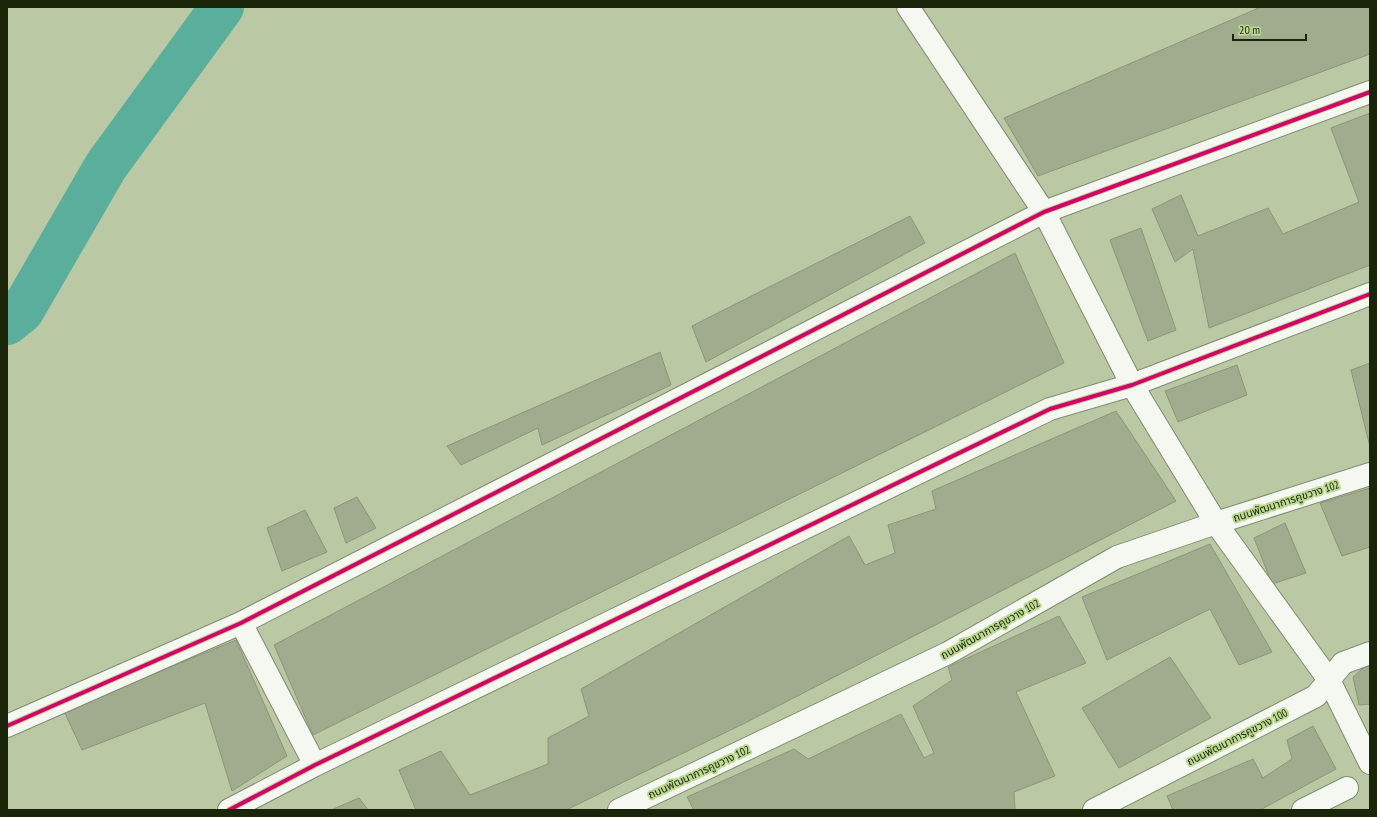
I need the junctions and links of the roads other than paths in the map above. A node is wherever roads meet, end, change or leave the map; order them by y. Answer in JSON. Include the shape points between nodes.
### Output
{"nodes":[{"id":1,"x":908,"y":7,"type":"edge"},
{"id":2,"x":1370,"y":92,"type":"edge"},
{"id":3,"x":1044,"y":212,"type":"junction"},
{"id":4,"x":1370,"y":294,"type":"edge"},
{"id":5,"x":1132,"y":385,"type":"junction"},
{"id":6,"x":1370,"y":474,"type":"edge"},
{"id":7,"x":1216,"y":523,"type":"junction"},
{"id":8,"x":241,"y":623,"type":"junction"},
{"id":9,"x":1370,"y":653,"type":"edge"},
{"id":10,"x":1329,"y":680,"type":"junction"},
{"id":11,"x":7,"y":726,"type":"edge"},
{"id":12,"x":1370,"y":763,"type":"edge"},
{"id":13,"x":315,"y":765,"type":"junction"},
{"id":14,"x":1347,"y":788,"type":"dead end"},
{"id":15,"x":229,"y":810,"type":"edge"},
{"id":16,"x":619,"y":810,"type":"edge"},
{"id":17,"x":1094,"y":810,"type":"edge"},
{"id":18,"x":1303,"y":810,"type":"edge"}],
"edges":[{"from":1,"to":3,"type":"street"},
{"from":2,"to":3,"type":"street"},
{"from":3,"to":5,"type":"street"},
{"from":3,"to":8,"type":"street"},
{"from":4,"to":5,"type":"street"},
{"from":5,"to":7,"type":"street"},
{"from":5,"to":13,"type":"street","via":[[1050,409]]},
{"from":6,"to":7,"type":"street","name":"ถนนพัฒนาการคูขวาง 102"},
{"from":7,"to":10,"type":"street"},
{"from":7,"to":16,"type":"street","name":"ถนนพัฒนาการคูขวาง 102","via":[[1117,557],[948,654]]},
{"from":8,"to":11,"type":"street"},
{"from":8,"to":13,"type":"street"},
{"from":9,"to":10,"type":"street","name":"ถนนพัฒนาการคูขวาง 100","via":[[1343,663]]},
{"from":10,"to":12,"type":"street"},
{"from":10,"to":17,"type":"street","name":"ถนนพัฒนาการคูขวาง 100","via":[[1316,696]]},
{"from":13,"to":15,"type":"street"},
{"from":14,"to":18,"type":"street"}]}
